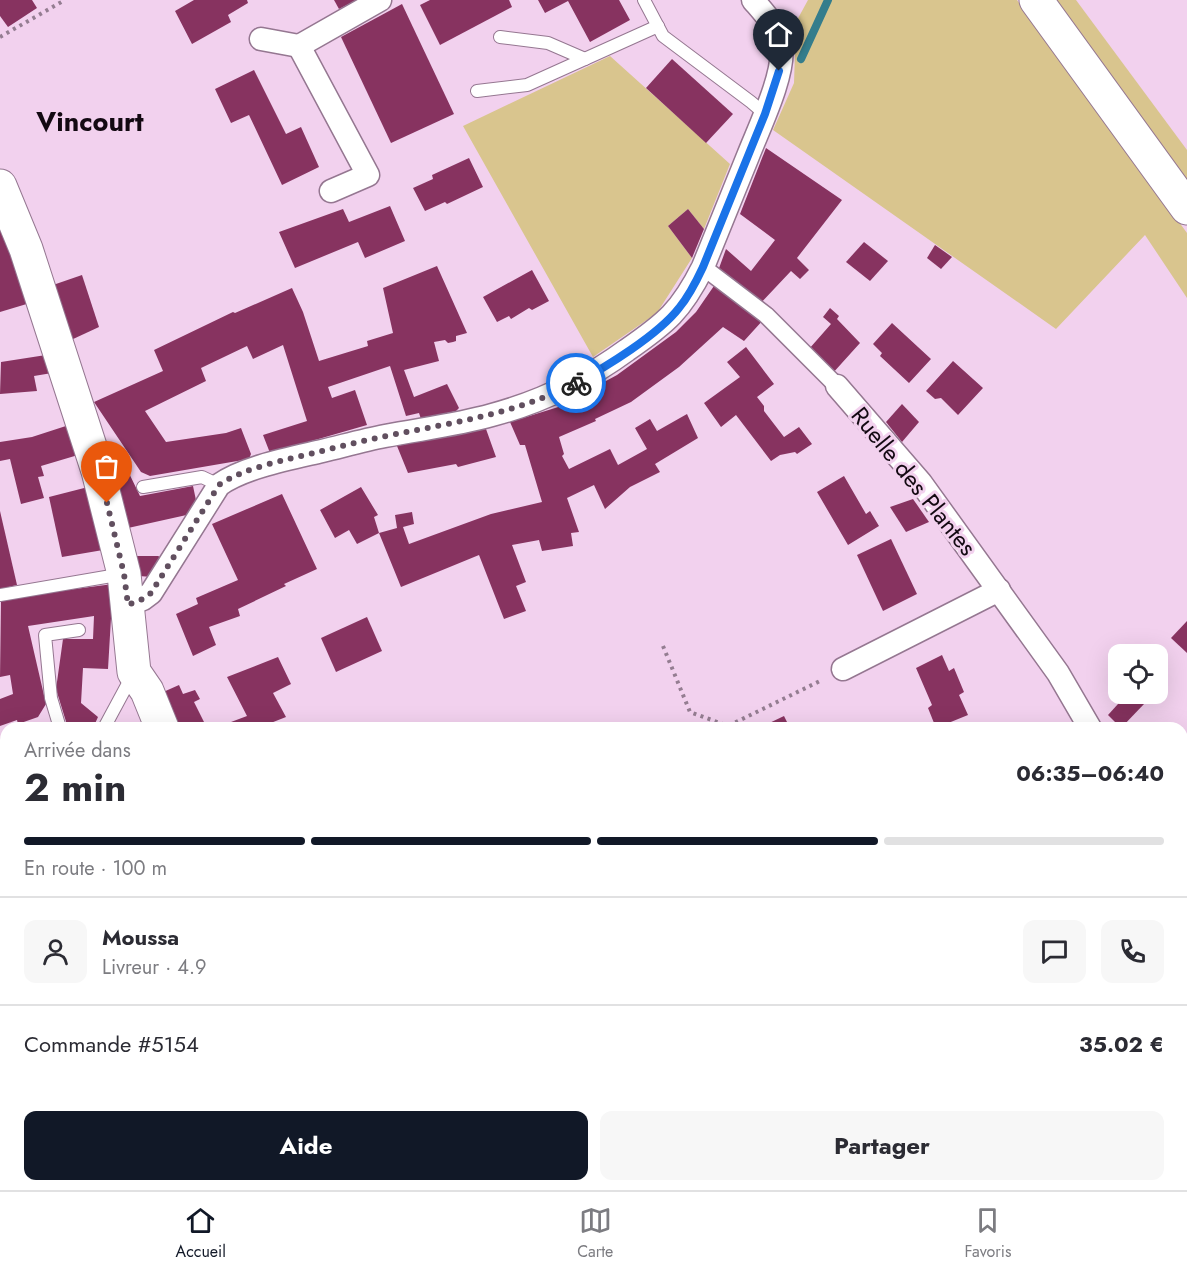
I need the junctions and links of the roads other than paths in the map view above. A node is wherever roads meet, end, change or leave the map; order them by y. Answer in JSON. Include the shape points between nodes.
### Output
{"nodes":[{"id":1,"x":381,"y":0,"type":"edge"},
{"id":2,"x":644,"y":0,"type":"edge"},
{"id":3,"x":753,"y":0,"type":"edge"},
{"id":4,"x":1036,"y":0,"type":"edge"},
{"id":5,"x":658,"y":27,"type":"junction"},
{"id":6,"x":500,"y":37,"type":"dead end"},
{"id":7,"x":261,"y":39,"type":"dead end"},
{"id":8,"x":298,"y":46,"type":"junction"},
{"id":9,"x":585,"y":59,"type":"junction"},
{"id":10,"x":477,"y":91,"type":"dead end"},
{"id":11,"x":765,"y":114,"type":"junction"},
{"id":12,"x":0,"y":186,"type":"edge"},
{"id":13,"x":331,"y":191,"type":"dead end"},
{"id":14,"x":1187,"y":208,"type":"edge"},
{"id":15,"x":703,"y":267,"type":"junction"},
{"id":16,"x":837,"y":386,"type":"joint"},
{"id":17,"x":219,"y":485,"type":"junction"},
{"id":18,"x":143,"y":487,"type":"dead end"},
{"id":19,"x":126,"y":589,"type":"junction"},
{"id":20,"x":999,"y":590,"type":"junction"},
{"id":21,"x":0,"y":595,"type":"edge"},
{"id":22,"x":79,"y":630,"type":"dead end"},
{"id":23,"x":843,"y":669,"type":"road end"},
{"id":24,"x":134,"y":672,"type":"junction"},
{"id":25,"x":58,"y":722,"type":"edge"},
{"id":26,"x":107,"y":722,"type":"edge"},
{"id":27,"x":160,"y":722,"type":"edge"},
{"id":28,"x":1087,"y":722,"type":"edge"}],
"edges":[{"from":1,"to":8,"type":"street"},
{"from":2,"to":5,"type":"lane"},
{"from":3,"to":11,"type":"street","via":[[772,22],[782,48]]},
{"from":4,"to":14,"type":"main road"},
{"from":5,"to":9,"type":"lane"},
{"from":5,"to":11,"type":"lane","via":[[663,36]]},
{"from":6,"to":9,"type":"lane","via":[[548,43]]},
{"from":7,"to":8,"type":"street"},
{"from":8,"to":13,"type":"street","via":[[368,176]]},
{"from":9,"to":10,"type":"lane","via":[[527,85]]},
{"from":11,"to":15,"type":"street"},
{"from":12,"to":19,"type":"main road","via":[[26,249],[78,403]]},
{"from":15,"to":16,"type":"street","name":"Ruelle des Plantes","via":[[766,315]]},
{"from":15,"to":17,"type":"street","via":[[691,291],[666,322],[599,370],[563,389],[493,415],[303,456],[230,478]]},
{"from":16,"to":20,"type":"street","name":"Ruelle des Plantes","via":[[921,483]]},
{"from":17,"to":18,"type":"lane","via":[[202,477]]},
{"from":17,"to":19,"type":"street","via":[[151,593],[143,599]]},
{"from":19,"to":21,"type":"lane"},
{"from":19,"to":24,"type":"main road"},
{"from":20,"to":23,"type":"street"},
{"from":20,"to":28,"type":"street","name":"Ruelle des Plantes","via":[[1058,673]]},
{"from":22,"to":25,"type":"lane","via":[[45,635],[51,698]]},
{"from":24,"to":26,"type":"lane"},
{"from":24,"to":27,"type":"main road"}]}
